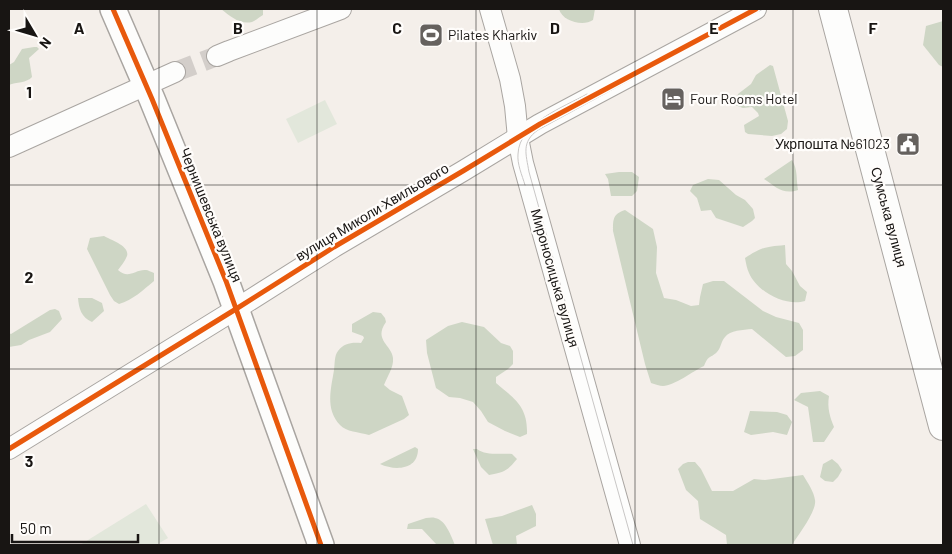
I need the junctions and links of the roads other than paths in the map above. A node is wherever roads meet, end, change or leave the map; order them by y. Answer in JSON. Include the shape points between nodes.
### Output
{"nodes":[{"id":1,"x":113,"y":9,"type":"edge"},
{"id":2,"x":341,"y":9,"type":"edge"},
{"id":3,"x":490,"y":9,"type":"edge"},
{"id":4,"x":756,"y":9,"type":"edge"},
{"id":5,"x":833,"y":9,"type":"edge"},
{"id":6,"x":217,"y":56,"type":"tunnel mouth"},
{"id":7,"x":175,"y":72,"type":"tunnel mouth"},
{"id":8,"x":146,"y":85,"type":"junction"},
{"id":9,"x":518,"y":138,"type":"junction"},
{"id":10,"x":9,"y":147,"type":"edge"},
{"id":11,"x":236,"y":309,"type":"junction"},
{"id":12,"x":943,"y":426,"type":"edge"},
{"id":13,"x":9,"y":449,"type":"edge"},
{"id":14,"x":321,"y":545,"type":"edge"},
{"id":15,"x":630,"y":545,"type":"edge"}],
"edges":[{"from":1,"to":8,"type":"street","name":"Чернишевська вулиця"},
{"from":2,"to":6,"type":"street"},
{"from":3,"to":9,"type":"street","name":"Мироносицька вулиця","via":[[510,79]]},
{"from":4,"to":9,"type":"street","name":"вулиця Миколи Хвильового"},
{"from":5,"to":12,"type":"main road","name":"Сумська вулиця"},
{"from":7,"to":8,"type":"street"},
{"from":8,"to":10,"type":"street"},
{"from":8,"to":11,"type":"street","name":"Чернишевська вулиця"},
{"from":9,"to":11,"type":"street","name":"вулиця Миколи Хвильового"},
{"from":9,"to":15,"type":"street","name":"Мироносицька вулиця"},
{"from":11,"to":13,"type":"street","name":"вулиця Миколи Хвильового"},
{"from":11,"to":14,"type":"street","name":"Чернишевська вулиця"}]}
